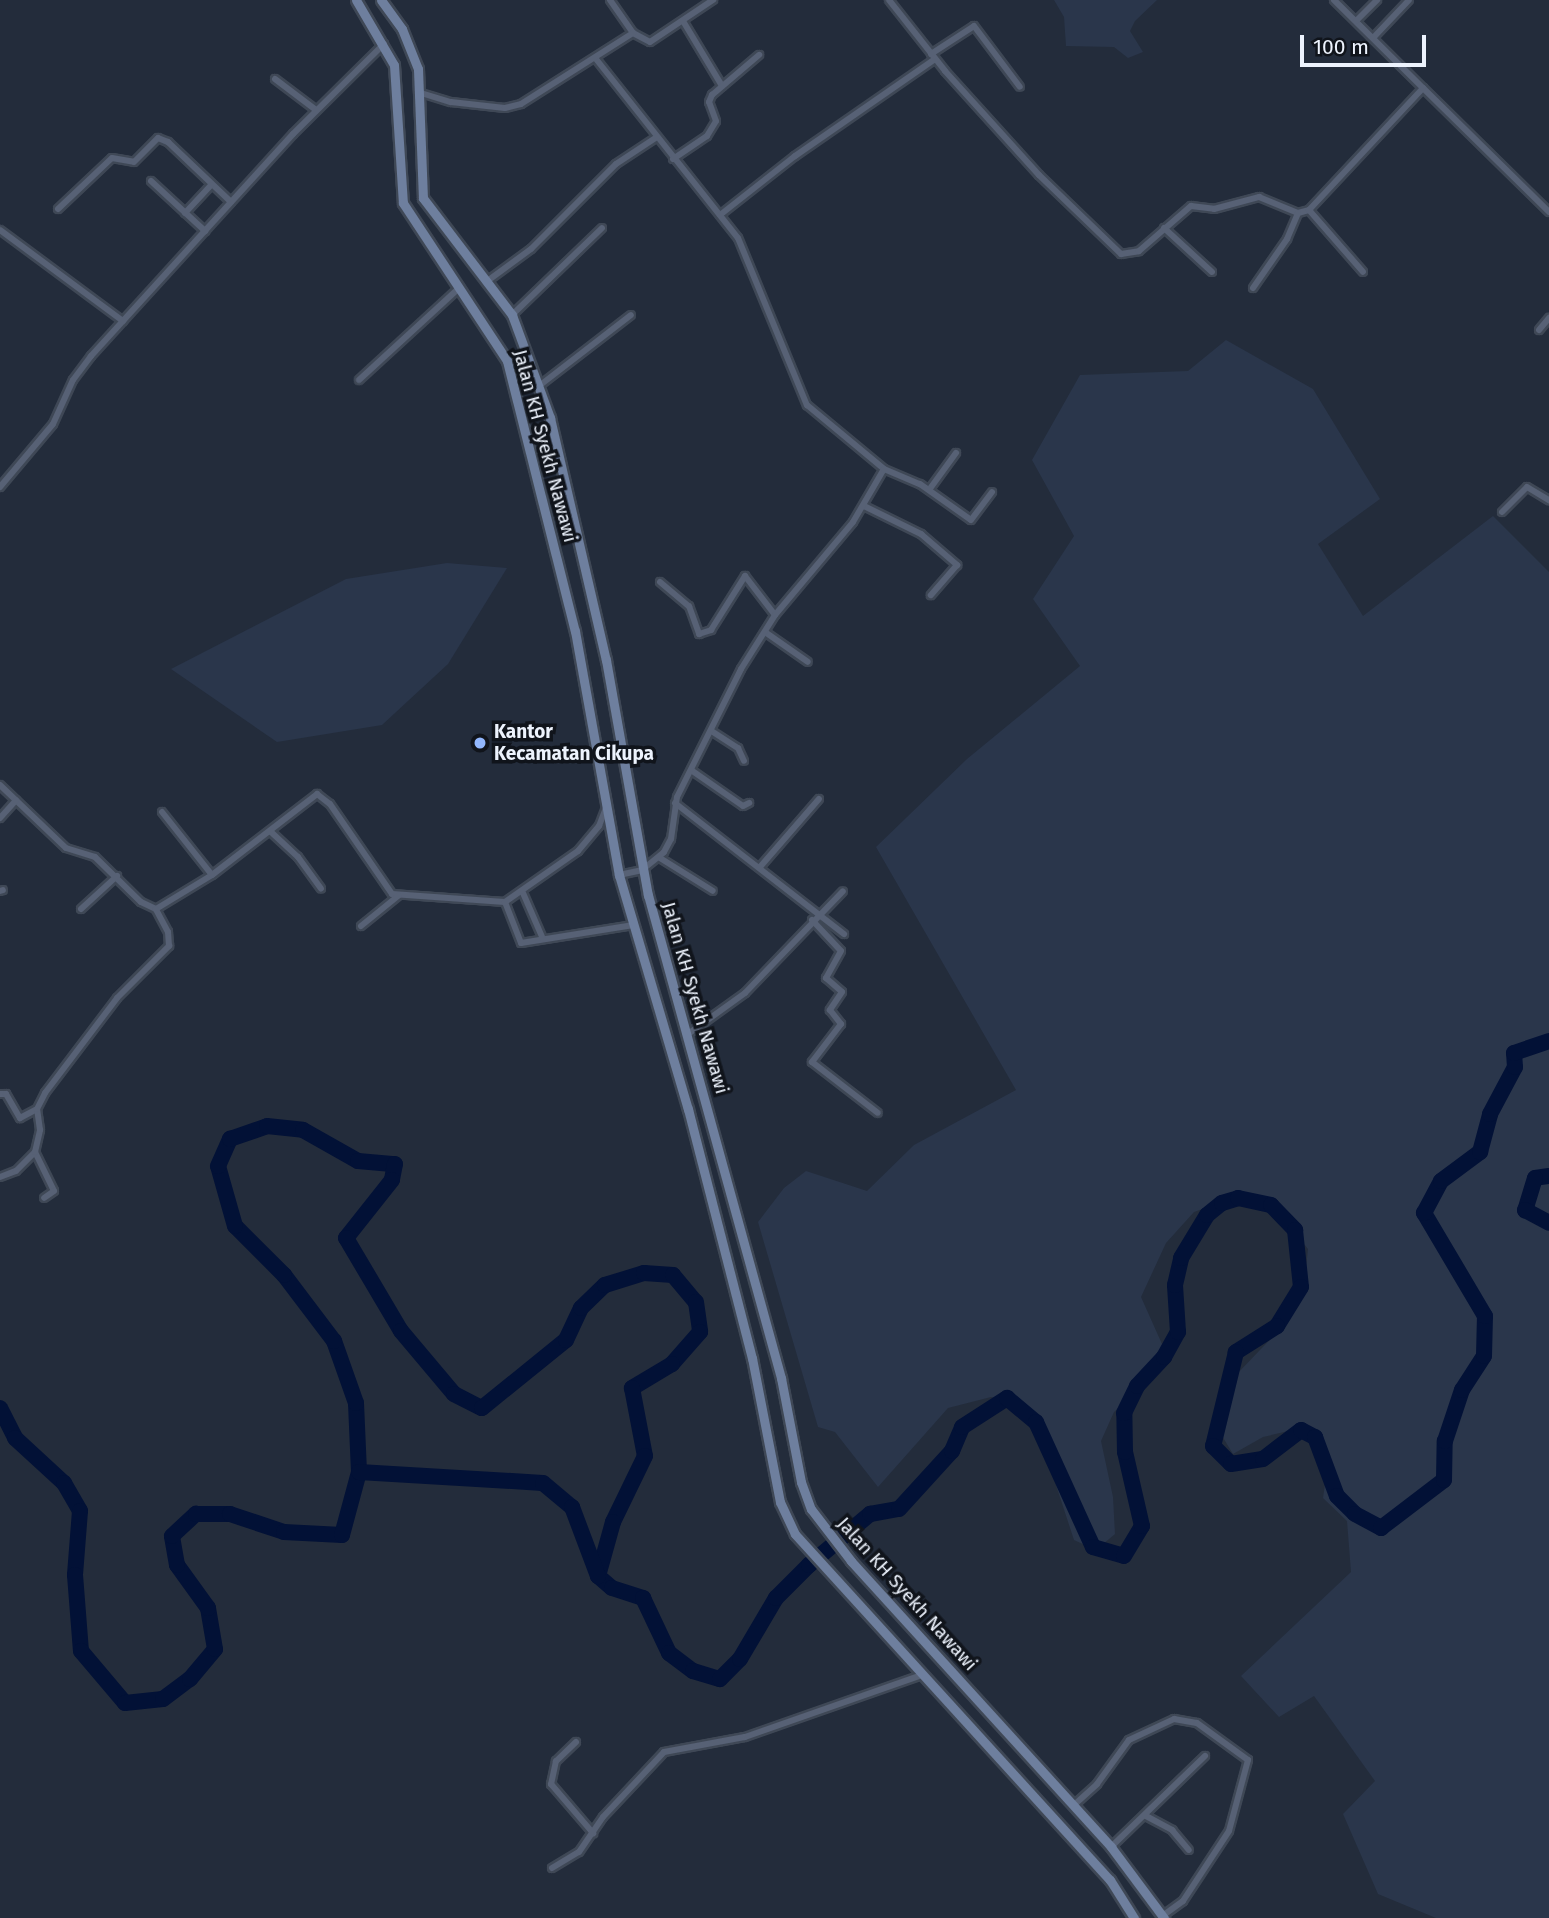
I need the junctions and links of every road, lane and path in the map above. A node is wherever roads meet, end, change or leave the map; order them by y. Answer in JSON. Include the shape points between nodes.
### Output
{"nodes":[{"id":1,"x":356,"y":0,"type":"edge"},
{"id":2,"x":381,"y":0,"type":"edge"},
{"id":3,"x":610,"y":0,"type":"edge"},
{"id":4,"x":713,"y":0,"type":"edge"},
{"id":5,"x":888,"y":0,"type":"edge"},
{"id":6,"x":1335,"y":0,"type":"edge"},
{"id":7,"x":1377,"y":0,"type":"edge"},
{"id":8,"x":1409,"y":0,"type":"edge"},
{"id":9,"x":1356,"y":21,"type":"junction"},
{"id":10,"x":683,"y":22,"type":"junction"},
{"id":11,"x":633,"y":33,"type":"junction"},
{"id":12,"x":1373,"y":38,"type":"junction"},
{"id":13,"x":384,"y":44,"type":"junction"},
{"id":14,"x":759,"y":55,"type":"dead end"},
{"id":15,"x":933,"y":56,"type":"junction"},
{"id":16,"x":596,"y":59,"type":"junction"},
{"id":17,"x":275,"y":79,"type":"dead end"},
{"id":18,"x":722,"y":86,"type":"junction"},
{"id":19,"x":1020,"y":87,"type":"dead end"},
{"id":20,"x":1423,"y":88,"type":"junction"},
{"id":21,"x":421,"y":93,"type":"junction"},
{"id":22,"x":316,"y":110,"type":"junction"},
{"id":23,"x":657,"y":137,"type":"junction"},
{"id":24,"x":673,"y":159,"type":"junction"},
{"id":25,"x":151,"y":181,"type":"dead end"},
{"id":26,"x":211,"y":185,"type":"junction"},
{"id":27,"x":231,"y":202,"type":"junction"},
{"id":28,"x":58,"y":209,"type":"dead end"},
{"id":29,"x":1310,"y":210,"type":"junction"},
{"id":30,"x":1549,"y":212,"type":"edge"},
{"id":31,"x":185,"y":213,"type":"junction"},
{"id":32,"x":1298,"y":213,"type":"junction"},
{"id":33,"x":720,"y":215,"type":"junction"},
{"id":34,"x":602,"y":228,"type":"dead end"},
{"id":35,"x":1164,"y":228,"type":"junction"},
{"id":36,"x":0,"y":230,"type":"edge"},
{"id":37,"x":205,"y":231,"type":"junction"},
{"id":38,"x":1212,"y":272,"type":"dead end"},
{"id":39,"x":1363,"y":272,"type":"dead end"},
{"id":40,"x":486,"y":282,"type":"junction"},
{"id":41,"x":460,"y":287,"type":"junction"},
{"id":42,"x":1252,"y":288,"type":"dead end"},
{"id":43,"x":512,"y":315,"type":"junction"},
{"id":44,"x":631,"y":315,"type":"dead end"},
{"id":45,"x":1549,"y":318,"type":"edge"},
{"id":46,"x":124,"y":321,"type":"junction"},
{"id":47,"x":1539,"y":330,"type":"dead end"},
{"id":48,"x":359,"y":380,"type":"dead end"},
{"id":49,"x":539,"y":386,"type":"junction"},
{"id":50,"x":956,"y":453,"type":"dead end"},
{"id":51,"x":884,"y":469,"type":"junction"},
{"id":52,"x":0,"y":487,"type":"edge"},
{"id":53,"x":929,"y":490,"type":"junction"},
{"id":54,"x":992,"y":492,"type":"dead end"},
{"id":55,"x":1549,"y":500,"type":"edge"},
{"id":56,"x":864,"y":506,"type":"junction"},
{"id":57,"x":1502,"y":512,"type":"dead end"},
{"id":58,"x":660,"y":582,"type":"dead end"},
{"id":59,"x":931,"y":595,"type":"dead end"},
{"id":60,"x":775,"y":615,"type":"junction"},
{"id":61,"x":765,"y":632,"type":"junction"},
{"id":62,"x":808,"y":662,"type":"dead end"},
{"id":63,"x":713,"y":732,"type":"junction"},
{"id":64,"x":744,"y":761,"type":"dead end"},
{"id":65,"x":691,"y":770,"type":"junction"},
{"id":66,"x":0,"y":785,"type":"edge"},
{"id":67,"x":818,"y":799,"type":"dead end"},
{"id":68,"x":16,"y":800,"type":"junction"},
{"id":69,"x":676,"y":803,"type":"junction"},
{"id":70,"x":749,"y":803,"type":"dead end"},
{"id":71,"x":606,"y":806,"type":"junction"},
{"id":72,"x":162,"y":812,"type":"dead end"},
{"id":73,"x":0,"y":818,"type":"edge"},
{"id":74,"x":270,"y":831,"type":"junction"},
{"id":75,"x":660,"y":858,"type":"junction"},
{"id":76,"x":760,"y":867,"type":"junction"},
{"id":77,"x":642,"y":870,"type":"junction"},
{"id":78,"x":212,"y":875,"type":"junction"},
{"id":79,"x":619,"y":875,"type":"junction"},
{"id":80,"x":117,"y":876,"type":"junction"},
{"id":81,"x":321,"y":888,"type":"dead end"},
{"id":82,"x":713,"y":891,"type":"dead end"},
{"id":83,"x":842,"y":891,"type":"dead end"},
{"id":84,"x":523,"y":893,"type":"junction"},
{"id":85,"x":398,"y":896,"type":"junction"},
{"id":86,"x":505,"y":902,"type":"junction"},
{"id":87,"x":80,"y":909,"type":"dead end"},
{"id":88,"x":156,"y":909,"type":"junction"},
{"id":89,"x":818,"y":914,"type":"junction"},
{"id":90,"x":812,"y":920,"type":"junction"},
{"id":91,"x":634,"y":925,"type":"junction"},
{"id":92,"x":361,"y":926,"type":"dead end"},
{"id":93,"x":844,"y":934,"type":"dead end"},
{"id":94,"x":543,"y":939,"type":"junction"},
{"id":95,"x":688,"y":1034,"type":"junction"},
{"id":96,"x":0,"y":1094,"type":"edge"},
{"id":97,"x":37,"y":1109,"type":"junction"},
{"id":98,"x":878,"y":1113,"type":"dead end"},
{"id":99,"x":35,"y":1152,"type":"junction"},
{"id":100,"x":0,"y":1177,"type":"edge"},
{"id":101,"x":44,"y":1198,"type":"dead end"},
{"id":102,"x":919,"y":1675,"type":"junction"},
{"id":103,"x":576,"y":1742,"type":"dead end"},
{"id":104,"x":1205,"y":1756,"type":"dead end"},
{"id":105,"x":1074,"y":1805,"type":"junction"},
{"id":106,"x":1146,"y":1816,"type":"junction"},
{"id":107,"x":593,"y":1833,"type":"junction"},
{"id":108,"x":1111,"y":1847,"type":"junction"},
{"id":109,"x":1189,"y":1850,"type":"dead end"},
{"id":110,"x":552,"y":1868,"type":"dead end"},
{"id":111,"x":1163,"y":1917,"type":"edge"},
{"id":112,"x":1134,"y":1918,"type":"edge"}],
"edges":[{"from":1,"to":13,"type":"main road","name":"Jalan KH Syekh Nawawi"},
{"from":2,"to":21,"type":"main road","name":"Jalan KH Syekh Nawawi","via":[[410,45]]},
{"from":3,"to":11,"type":"street"},
{"from":4,"to":10,"type":"street"},
{"from":5,"to":15,"type":"street"},
{"from":6,"to":9,"type":"street"},
{"from":7,"to":9,"type":"street"},
{"from":8,"to":12,"type":"street"},
{"from":9,"to":12,"type":"street"},
{"from":10,"to":11,"type":"street","via":[[650,42]]},
{"from":10,"to":18,"type":"street"},
{"from":11,"to":16,"type":"street"},
{"from":12,"to":20,"type":"street"},
{"from":13,"to":22,"type":"street"},
{"from":13,"to":41,"type":"main road","name":"Jalan KH Syekh Nawawi","via":[[398,89],[399,191],[412,218]]},
{"from":14,"to":18,"type":"street"},
{"from":15,"to":19,"type":"street","via":[[974,26]]},
{"from":15,"to":33,"type":"street"},
{"from":15,"to":35,"type":"street","via":[[1039,175],[1121,254],[1139,251]]},
{"from":16,"to":21,"type":"street","via":[[537,98],[505,108]]},
{"from":16,"to":23,"type":"street"},
{"from":17,"to":22,"type":"street"},
{"from":18,"to":24,"type":"street","via":[[709,102],[713,128]]},
{"from":20,"to":29,"type":"street"},
{"from":20,"to":30,"type":"street"},
{"from":21,"to":40,"type":"main road","name":"Jalan KH Syekh Nawawi","via":[[423,198]]},
{"from":22,"to":27,"type":"street"},
{"from":23,"to":24,"type":"street"},
{"from":23,"to":40,"type":"street","via":[[616,164],[531,249]]},
{"from":24,"to":33,"type":"street"},
{"from":25,"to":31,"type":"street"},
{"from":26,"to":27,"type":"street"},
{"from":26,"to":28,"type":"street","via":[[168,142],[158,138],[134,162],[112,158]]},
{"from":26,"to":31,"type":"street"},
{"from":27,"to":37,"type":"street"},
{"from":29,"to":32,"type":"street"},
{"from":29,"to":39,"type":"street"},
{"from":31,"to":37,"type":"street"},
{"from":32,"to":35,"type":"street","via":[[1259,197],[1214,209],[1191,206]]},
{"from":32,"to":42,"type":"street","via":[[1287,239]]},
{"from":33,"to":51,"type":"street","via":[[748,257],[766,315],[785,347],[807,405],[830,429]]},
{"from":34,"to":43,"type":"street"},
{"from":35,"to":38,"type":"street"},
{"from":36,"to":46,"type":"street"},
{"from":37,"to":46,"type":"street"},
{"from":40,"to":43,"type":"main road","name":"Jalan KH Syekh Nawawi"},
{"from":41,"to":48,"type":"street"},
{"from":41,"to":71,"type":"main road","name":"Jalan KH Syekh Nawawi","via":[[508,361],[575,631]]},
{"from":43,"to":49,"type":"main road","name":"Jalan KH Syekh Nawawi"},
{"from":44,"to":49,"type":"street"},
{"from":45,"to":47,"type":"street"},
{"from":46,"to":52,"type":"street","via":[[91,356],[53,424]]},
{"from":49,"to":77,"type":"main road","name":"Jalan KH Syekh Nawawi","via":[[606,660]]},
{"from":50,"to":53,"type":"street"},
{"from":51,"to":53,"type":"street"},
{"from":51,"to":56,"type":"street"},
{"from":53,"to":54,"type":"street","via":[[971,520]]},
{"from":55,"to":57,"type":"street","via":[[1527,487]]},
{"from":56,"to":59,"type":"street","via":[[922,534],[957,565]]},
{"from":56,"to":60,"type":"street"},
{"from":58,"to":60,"type":"street","via":[[689,606],[699,635],[711,629],[745,576]]},
{"from":60,"to":61,"type":"street"},
{"from":61,"to":62,"type":"street"},
{"from":61,"to":63,"type":"street","via":[[725,701]]},
{"from":63,"to":64,"type":"street","via":[[738,748]]},
{"from":63,"to":65,"type":"street"},
{"from":65,"to":69,"type":"street"},
{"from":65,"to":70,"type":"street","via":[[743,806]]},
{"from":66,"to":68,"type":"street"},
{"from":67,"to":76,"type":"street"},
{"from":68,"to":73,"type":"street"},
{"from":68,"to":80,"type":"street","via":[[66,848],[86,851]]},
{"from":69,"to":75,"type":"street","via":[[671,839]]},
{"from":69,"to":76,"type":"street"},
{"from":71,"to":79,"type":"main road","name":"Jalan KH Syekh Nawawi"},
{"from":71,"to":84,"type":"street","via":[[598,826],[578,851]]},
{"from":72,"to":78,"type":"street"},
{"from":74,"to":78,"type":"street"},
{"from":74,"to":81,"type":"street","via":[[298,857]]},
{"from":74,"to":85,"type":"street","via":[[309,797],[324,796],[387,889]]},
{"from":75,"to":77,"type":"street"},
{"from":75,"to":82,"type":"street"},
{"from":76,"to":89,"type":"street"},
{"from":77,"to":79,"type":"street"},
{"from":77,"to":95,"type":"main road","name":"Jalan KH Syekh Nawawi"},
{"from":78,"to":88,"type":"street"},
{"from":79,"to":91,"type":"main road","name":"Jalan KH Syekh Nawawi"},
{"from":80,"to":87,"type":"street"},
{"from":80,"to":88,"type":"street","via":[[141,902]]},
{"from":83,"to":89,"type":"street"},
{"from":84,"to":86,"type":"street"},
{"from":84,"to":94,"type":"street"},
{"from":85,"to":86,"type":"street"},
{"from":85,"to":92,"type":"street"},
{"from":86,"to":94,"type":"street","via":[[521,943]]},
{"from":88,"to":97,"type":"street","via":[[168,932],[169,946],[117,998]]},
{"from":89,"to":90,"type":"street"},
{"from":89,"to":93,"type":"street"},
{"from":90,"to":95,"type":"street","via":[[745,993]]},
{"from":90,"to":98,"type":"street","via":[[841,951],[826,978],[842,992],[830,1010],[841,1024],[812,1062]]},
{"from":91,"to":94,"type":"street"},
{"from":91,"to":102,"type":"main road","name":"Jalan KH Syekh Nawawi","via":[[688,1109],[752,1358],[780,1502],[806,1547]]},
{"from":95,"to":105,"type":"main road","name":"Jalan KH Syekh Nawawi","via":[[781,1378],[801,1482],[825,1531]]},
{"from":96,"to":97,"type":"street","via":[[6,1094],[20,1118]]},
{"from":97,"to":99,"type":"street","via":[[40,1130]]},
{"from":99,"to":100,"type":"street","via":[[16,1171]]},
{"from":99,"to":101,"type":"street","via":[[54,1191]]},
{"from":102,"to":107,"type":"street","via":[[745,1737],[664,1752]]},
{"from":102,"to":112,"type":"main road","name":"Jalan KH Syekh Nawawi","via":[[1110,1880]]},
{"from":103,"to":107,"type":"street","via":[[556,1761],[551,1784]]},
{"from":104,"to":106,"type":"street"},
{"from":105,"to":108,"type":"main road","name":"Jalan KH Syekh Nawawi"},
{"from":105,"to":111,"type":"street","via":[[1097,1784],[1129,1740],[1174,1719],[1198,1723],[1248,1760],[1229,1831],[1182,1901]]},
{"from":106,"to":108,"type":"street"},
{"from":106,"to":109,"type":"street","via":[[1172,1830]]},
{"from":107,"to":110,"type":"street","via":[[579,1852]]},
{"from":108,"to":111,"type":"main road","name":"Jalan KH Syekh Nawawi"}]}
